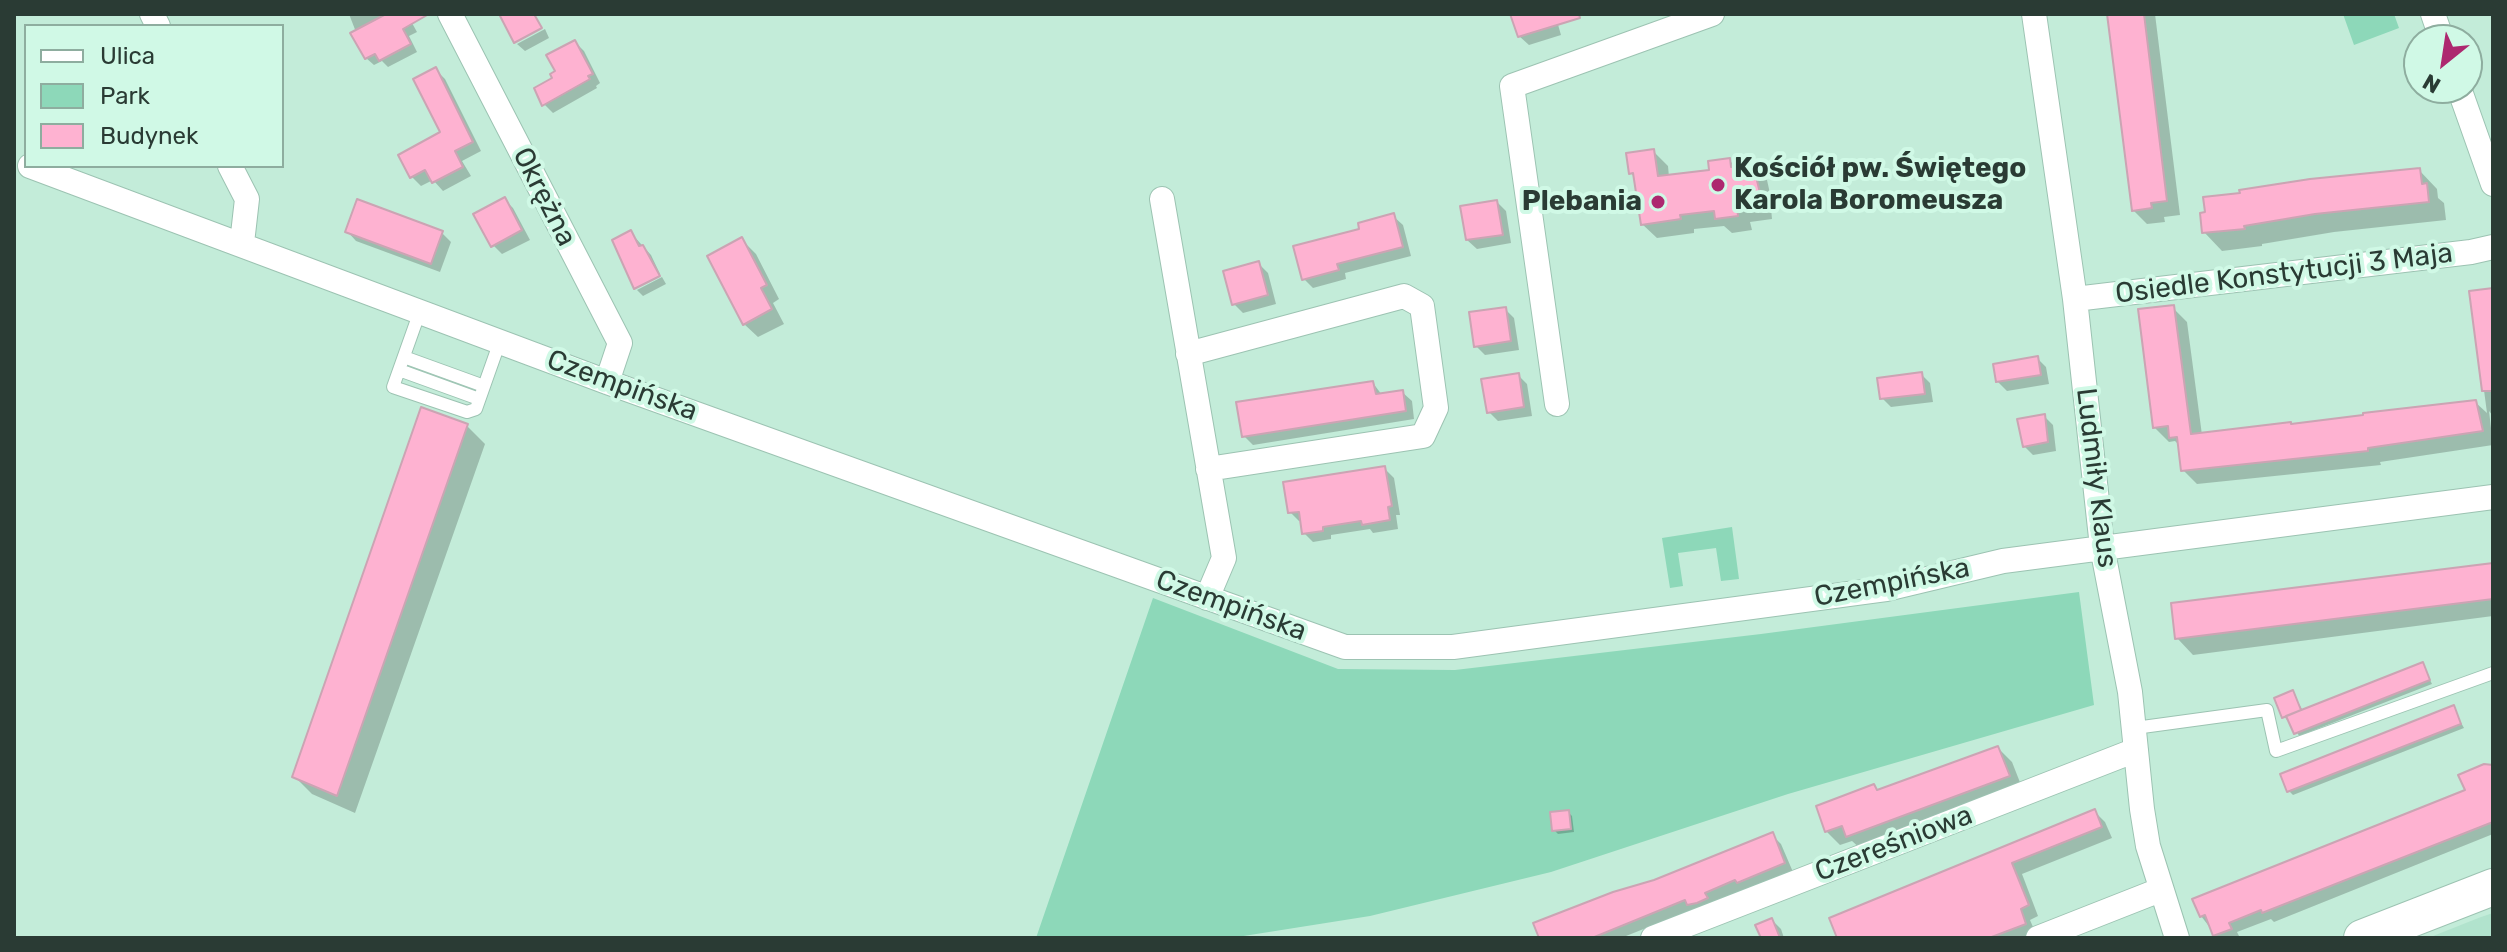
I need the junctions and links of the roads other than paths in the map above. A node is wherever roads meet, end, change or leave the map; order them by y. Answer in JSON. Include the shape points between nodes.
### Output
{"nodes":[{"id":1,"x":450,"y":14,"type":"edge"},
{"id":2,"x":2034,"y":14,"type":"edge"},
{"id":3,"x":1701,"y":16,"type":"edge"},
{"id":4,"x":2465,"y":104,"type":"edge"},
{"id":5,"x":36,"y":168,"type":"edge"},
{"id":6,"x":231,"y":168,"type":"edge"},
{"id":7,"x":2493,"y":184,"type":"edge"},
{"id":8,"x":1162,"y":199,"type":"dead end"},
{"id":9,"x":242,"y":243,"type":"junction"},
{"id":10,"x":2493,"y":247,"type":"edge"},
{"id":11,"x":2075,"y":299,"type":"junction"},
{"id":12,"x":420,"y":311,"type":"junction"},
{"id":13,"x":500,"y":341,"type":"junction"},
{"id":14,"x":1188,"y":354,"type":"junction"},
{"id":15,"x":401,"y":364,"type":"junction"},
{"id":16,"x":607,"y":382,"type":"junction"},
{"id":17,"x":484,"y":386,"type":"junction"},
{"id":18,"x":1557,"y":404,"type":"dead end"},
{"id":19,"x":1208,"y":469,"type":"junction"},
{"id":20,"x":2493,"y":497,"type":"edge"},
{"id":21,"x":2102,"y":547,"type":"junction"},
{"id":22,"x":1207,"y":598,"type":"junction"},
{"id":23,"x":2493,"y":673,"type":"edge"},
{"id":24,"x":2135,"y":739,"type":"junction"},
{"id":25,"x":2493,"y":887,"type":"edge"},
{"id":26,"x":2160,"y":890,"type":"junction"},
{"id":27,"x":1653,"y":938,"type":"edge"},
{"id":28,"x":2038,"y":938,"type":"edge"},
{"id":29,"x":2177,"y":938,"type":"edge"},
{"id":30,"x":2362,"y":938,"type":"edge"}],
"edges":[{"from":1,"to":16,"type":"street","name":"Okrężna","via":[[620,343]]},
{"from":2,"to":11,"type":"street","name":"Ludmiły Klaus"},
{"from":3,"to":18,"type":"street","via":[[1512,86]]},
{"from":4,"to":7,"type":"street"},
{"from":5,"to":9,"type":"street","name":"Czempińska"},
{"from":6,"to":9,"type":"street","via":[[247,199]]},
{"from":8,"to":14,"type":"street"},
{"from":9,"to":12,"type":"street","name":"Czempińska"},
{"from":10,"to":11,"type":"street","name":"Osiedle Konstytucji 3 Maja"},
{"from":11,"to":21,"type":"street","name":"Ludmiły Klaus"},
{"from":12,"to":13,"type":"street","name":"Czempińska"},
{"from":12,"to":15,"type":"lane"},
{"from":13,"to":16,"type":"street","name":"Czempińska"},
{"from":13,"to":17,"type":"lane"},
{"from":14,"to":19,"type":"street"},
{"from":14,"to":19,"type":"street","via":[[1404,296],[1422,306],[1436,408],[1423,436]]},
{"from":15,"to":17,"type":"lane"},
{"from":15,"to":17,"type":"lane","via":[[393,387],[467,412],[476,409]]},
{"from":16,"to":22,"type":"street","name":"Czempińska"},
{"from":19,"to":22,"type":"street","via":[[1224,558]]},
{"from":20,"to":21,"type":"street","name":"Czempińska"},
{"from":21,"to":22,"type":"street","name":"Czempińska","via":[[2003,561],[1886,589],[1453,647],[1345,647]]},
{"from":21,"to":24,"type":"street","name":"Ludmiły Klaus"},
{"from":23,"to":24,"type":"lane","via":[[2276,751],[2267,710]]},
{"from":24,"to":26,"type":"street","name":"Ludmiły Klaus","via":[[2148,846]]},
{"from":24,"to":27,"type":"street","name":"Czereśniowa"},
{"from":25,"to":30,"type":"street"},
{"from":26,"to":28,"type":"street"},
{"from":26,"to":29,"type":"street","name":"Ludmiły Klaus"}]}
